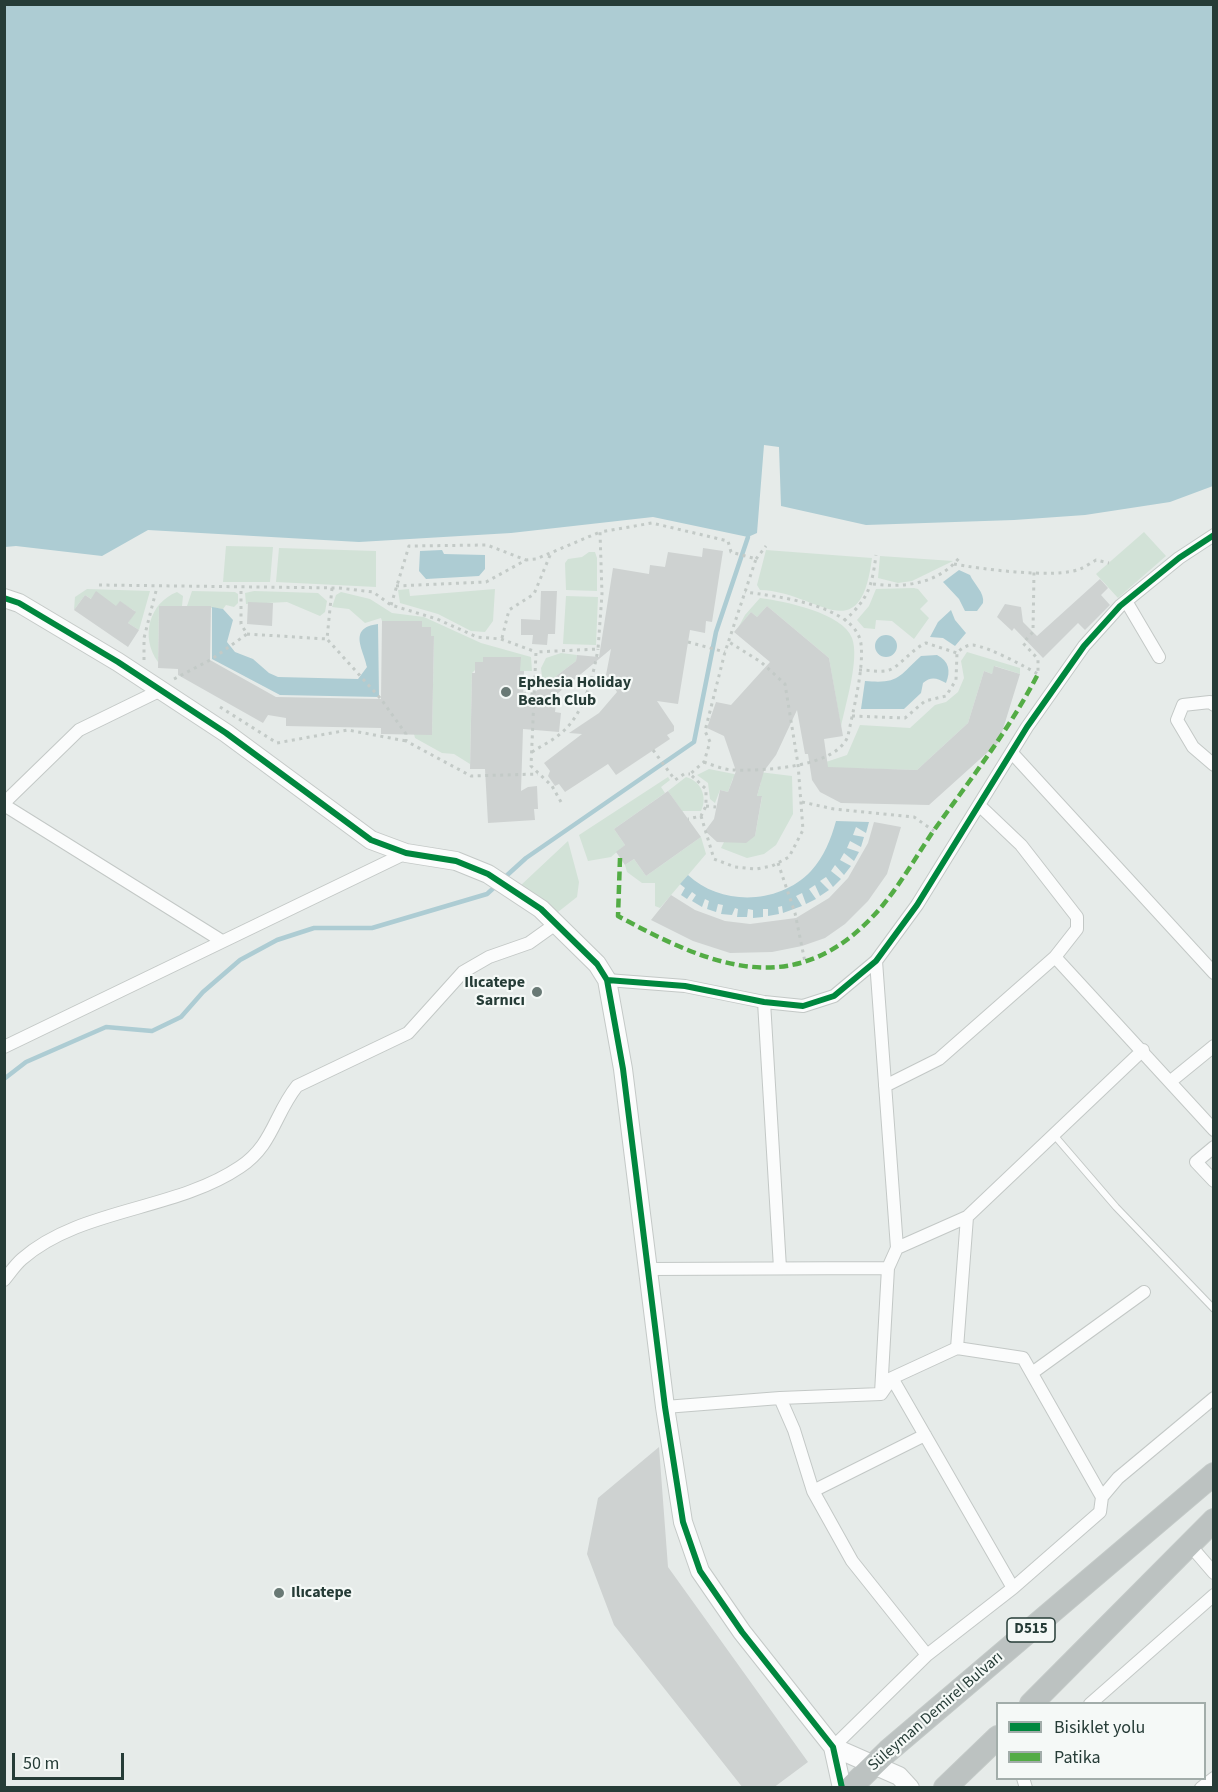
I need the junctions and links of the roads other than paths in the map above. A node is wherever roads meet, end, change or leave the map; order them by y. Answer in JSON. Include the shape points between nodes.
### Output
{"nodes":[{"id":1,"x":1214,"y":535,"type":"edge"},
{"id":2,"x":4,"y":598,"type":"edge"},
{"id":3,"x":1126,"y":601,"type":"junction"},
{"id":4,"x":1159,"y":657,"type":"dead end"},
{"id":5,"x":169,"y":681,"type":"junction"},
{"id":6,"x":1214,"y":705,"type":"edge"},
{"id":7,"x":1012,"y":753,"type":"junction"},
{"id":8,"x":1214,"y":765,"type":"edge"},
{"id":9,"x":4,"y":804,"type":"edge"},
{"id":10,"x":980,"y":806,"type":"junction"},
{"id":11,"x":406,"y":853,"type":"junction"},
{"id":12,"x":557,"y":923,"type":"junction"},
{"id":13,"x":222,"y":941,"type":"junction"},
{"id":14,"x":1055,"y":957,"type":"junction"},
{"id":15,"x":876,"y":961,"type":"junction"},
{"id":16,"x":1214,"y":973,"type":"edge"},
{"id":17,"x":607,"y":980,"type":"junction"},
{"id":18,"x":764,"y":1002,"type":"junction"},
{"id":19,"x":1214,"y":1046,"type":"edge"},
{"id":20,"x":4,"y":1047,"type":"edge"},
{"id":21,"x":1143,"y":1050,"type":"junction"},
{"id":22,"x":1171,"y":1081,"type":"junction"},
{"id":23,"x":885,"y":1086,"type":"junction"},
{"id":24,"x":1214,"y":1130,"type":"edge"},
{"id":25,"x":1054,"y":1135,"type":"junction"},
{"id":26,"x":1214,"y":1147,"type":"edge"},
{"id":27,"x":1214,"y":1181,"type":"edge"},
{"id":28,"x":968,"y":1217,"type":"junction"},
{"id":29,"x":897,"y":1248,"type":"junction"},
{"id":30,"x":780,"y":1268,"type":"junction"},
{"id":31,"x":888,"y":1268,"type":"junction"},
{"id":32,"x":649,"y":1269,"type":"junction"},
{"id":33,"x":4,"y":1280,"type":"edge"},
{"id":34,"x":1144,"y":1292,"type":"dead end"},
{"id":35,"x":1214,"y":1309,"type":"edge"},
{"id":36,"x":957,"y":1348,"type":"junction"},
{"id":37,"x":1032,"y":1373,"type":"junction"},
{"id":38,"x":892,"y":1378,"type":"junction"},
{"id":39,"x":881,"y":1394,"type":"junction"},
{"id":40,"x":780,"y":1398,"type":"junction"},
{"id":41,"x":1214,"y":1398,"type":"edge"},
{"id":42,"x":665,"y":1407,"type":"junction"},
{"id":43,"x":925,"y":1435,"type":"junction"},
{"id":44,"x":1214,"y":1474,"type":"edge"},
{"id":45,"x":813,"y":1491,"type":"junction"},
{"id":46,"x":1102,"y":1497,"type":"junction"},
{"id":47,"x":1214,"y":1520,"type":"edge"},
{"id":48,"x":1189,"y":1544,"type":"junction"},
{"id":49,"x":1214,"y":1573,"type":"edge"},
{"id":50,"x":1013,"y":1588,"type":"junction"},
{"id":51,"x":1214,"y":1595,"type":"edge"},
{"id":52,"x":927,"y":1655,"type":"junction"},
{"id":53,"x":1033,"y":1702,"type":"edge"},
{"id":54,"x":1092,"y":1702,"type":"edge"},
{"id":55,"x":995,"y":1743,"type":"edge"},
{"id":56,"x":833,"y":1747,"type":"junction"},
{"id":57,"x":875,"y":1765,"type":"junction"},
{"id":58,"x":1214,"y":1778,"type":"edge"},
{"id":59,"x":842,"y":1788,"type":"edge"},
{"id":60,"x":850,"y":1788,"type":"edge"},
{"id":61,"x":910,"y":1788,"type":"edge"},
{"id":62,"x":945,"y":1788,"type":"edge"},
{"id":63,"x":1201,"y":1788,"type":"edge"}],
"edges":[{"from":1,"to":3,"type":"street"},
{"from":2,"to":5,"type":"street"},
{"from":3,"to":4,"type":"street"},
{"from":3,"to":7,"type":"street","via":[[1084,646]]},
{"from":5,"to":9,"type":"street","via":[[79,730]]},
{"from":5,"to":11,"type":"street","via":[[226,733],[371,840]]},
{"from":6,"to":8,"type":"street","via":[[1183,705],[1177,720],[1193,747]]},
{"from":7,"to":10,"type":"street"},
{"from":7,"to":16,"type":"street"},
{"from":9,"to":13,"type":"street"},
{"from":10,"to":14,"type":"street","via":[[1021,845],[1077,917],[1075,932]]},
{"from":10,"to":15,"type":"street"},
{"from":11,"to":12,"type":"street","via":[[456,861],[488,874]]},
{"from":11,"to":13,"type":"street"},
{"from":12,"to":17,"type":"street"},
{"from":12,"to":33,"type":"street","via":[[529,943],[489,957],[463,972],[408,1033],[297,1086],[286,1099],[264,1147],[240,1167],[176,1198],[81,1226],[42,1245],[21,1260]]},
{"from":13,"to":20,"type":"street"},
{"from":14,"to":21,"type":"street"},
{"from":14,"to":23,"type":"street","via":[[939,1059]]},
{"from":15,"to":18,"type":"street","via":[[834,996],[803,1006]]},
{"from":15,"to":23,"type":"street"},
{"from":17,"to":18,"type":"street","via":[[685,986]]},
{"from":17,"to":32,"type":"street"},
{"from":18,"to":30,"type":"street"},
{"from":19,"to":22,"type":"street"},
{"from":21,"to":22,"type":"street"},
{"from":21,"to":25,"type":"street"},
{"from":22,"to":24,"type":"street"},
{"from":23,"to":29,"type":"street"},
{"from":25,"to":28,"type":"street"},
{"from":25,"to":35,"type":"lane","via":[[1116,1207]]},
{"from":26,"to":27,"type":"street","via":[[1196,1162]]},
{"from":28,"to":29,"type":"street"},
{"from":28,"to":36,"type":"street"},
{"from":29,"to":31,"type":"street"},
{"from":30,"to":31,"type":"street"},
{"from":30,"to":32,"type":"street"},
{"from":31,"to":39,"type":"street"},
{"from":32,"to":42,"type":"street"},
{"from":34,"to":37,"type":"street"},
{"from":36,"to":37,"type":"street","via":[[1023,1358]]},
{"from":36,"to":38,"type":"street"},
{"from":37,"to":46,"type":"street"},
{"from":38,"to":39,"type":"street"},
{"from":38,"to":43,"type":"street"},
{"from":39,"to":40,"type":"street"},
{"from":40,"to":42,"type":"street"},
{"from":40,"to":45,"type":"street"},
{"from":41,"to":46,"type":"street","via":[[1118,1478]]},
{"from":42,"to":56,"type":"street","via":[[683,1522],[700,1571],[742,1632]]},
{"from":43,"to":45,"type":"street"},
{"from":43,"to":50,"type":"street"},
{"from":44,"to":57,"type":"highway","name":"Süleyman Demirel Bulvarı","number":"D515"},
{"from":45,"to":52,"type":"street","via":[[852,1561]]},
{"from":46,"to":50,"type":"street","via":[[1100,1512]]},
{"from":47,"to":48,"type":"highway"},
{"from":48,"to":49,"type":"street"},
{"from":48,"to":53,"type":"highway"},
{"from":50,"to":52,"type":"street"},
{"from":51,"to":54,"type":"street"},
{"from":52,"to":56,"type":"street"},
{"from":55,"to":62,"type":"highway"},
{"from":56,"to":57,"type":"street"},
{"from":56,"to":59,"type":"street"},
{"from":57,"to":60,"type":"highway","name":"Süleyman Demirel Bulvarı","number":"D515"},
{"from":57,"to":61,"type":"street","via":[[898,1776]]},
{"from":58,"to":63,"type":"street"}]}
